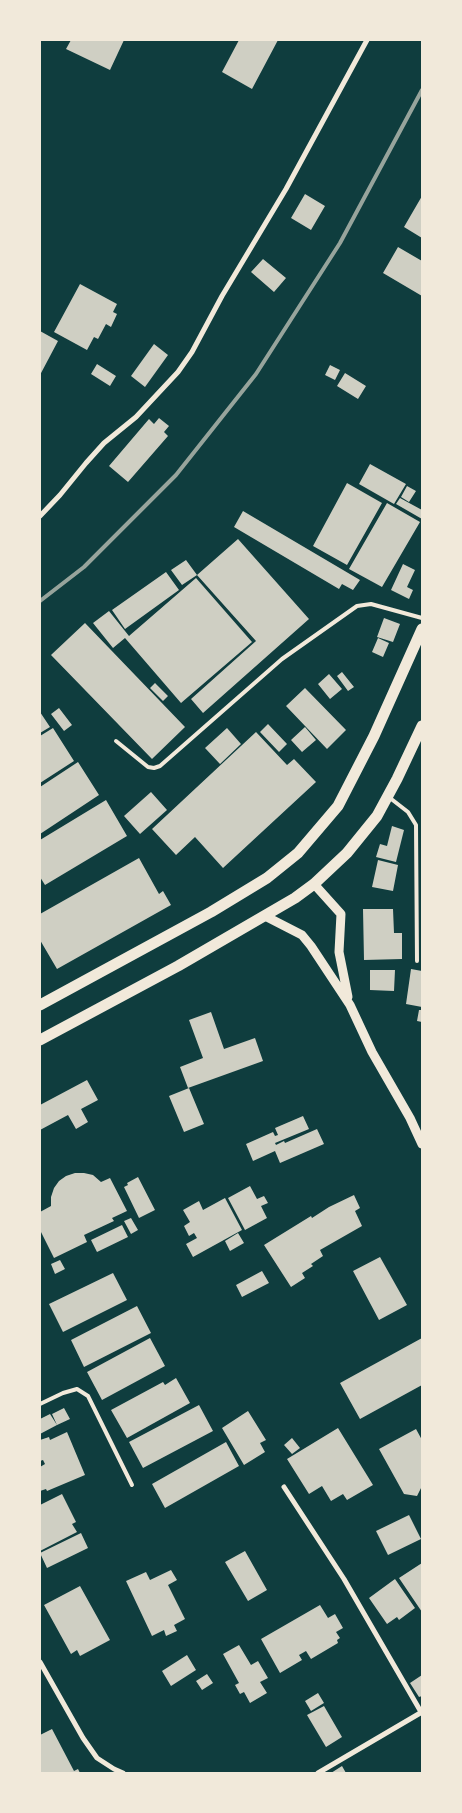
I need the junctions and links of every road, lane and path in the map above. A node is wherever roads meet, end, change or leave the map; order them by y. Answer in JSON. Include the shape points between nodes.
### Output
{"nodes":[{"id":1,"x":367,"y":40,"type":"edge"},
{"id":2,"x":40,"y":516,"type":"edge"},
{"id":3,"x":422,"y":618,"type":"edge"},
{"id":4,"x":422,"y":630,"type":"edge"},
{"id":5,"x":422,"y":726,"type":"edge"},
{"id":6,"x":116,"y":741,"type":"dead end"},
{"id":7,"x":388,"y":796,"type":"junction"},
{"id":8,"x":314,"y":884,"type":"junction"},
{"id":9,"x":266,"y":916,"type":"junction"},
{"id":10,"x":417,"y":962,"type":"dead end"},
{"id":11,"x":40,"y":1005,"type":"edge"},
{"id":12,"x":350,"y":1005,"type":"junction"},
{"id":13,"x":40,"y":1040,"type":"edge"},
{"id":14,"x":422,"y":1144,"type":"edge"},
{"id":15,"x":40,"y":1404,"type":"edge"},
{"id":16,"x":132,"y":1485,"type":"dead end"},
{"id":17,"x":284,"y":1487,"type":"dead end"},
{"id":18,"x":40,"y":1662,"type":"edge"},
{"id":19,"x":421,"y":1712,"type":"edge"},
{"id":20,"x":123,"y":1773,"type":"edge"},
{"id":21,"x":318,"y":1773,"type":"edge"}],
"edges":[{"from":1,"to":2,"type":"street","via":[[286,189],[187,359],[155,398],[104,443]]},
{"from":3,"to":6,"type":"lane","via":[[371,604],[357,606],[282,658],[160,766],[148,767]]},
{"from":4,"to":11,"type":"main road","via":[[338,806],[298,853],[267,878],[211,912]]},
{"from":5,"to":7,"type":"main road"},
{"from":7,"to":8,"type":"main road","via":[[359,839]]},
{"from":7,"to":10,"type":"lane","via":[[408,812],[416,825]]},
{"from":8,"to":9,"type":"main road"},
{"from":8,"to":12,"type":"street","via":[[341,914],[339,952]]},
{"from":9,"to":12,"type":"street","via":[[302,935]]},
{"from":9,"to":13,"type":"main road"},
{"from":12,"to":14,"type":"street"},
{"from":15,"to":16,"type":"lane","via":[[78,1389],[88,1396]]},
{"from":17,"to":19,"type":"street","via":[[344,1579]]},
{"from":18,"to":20,"type":"street","via":[[82,1738],[103,1762]]},
{"from":19,"to":21,"type":"street"}]}
